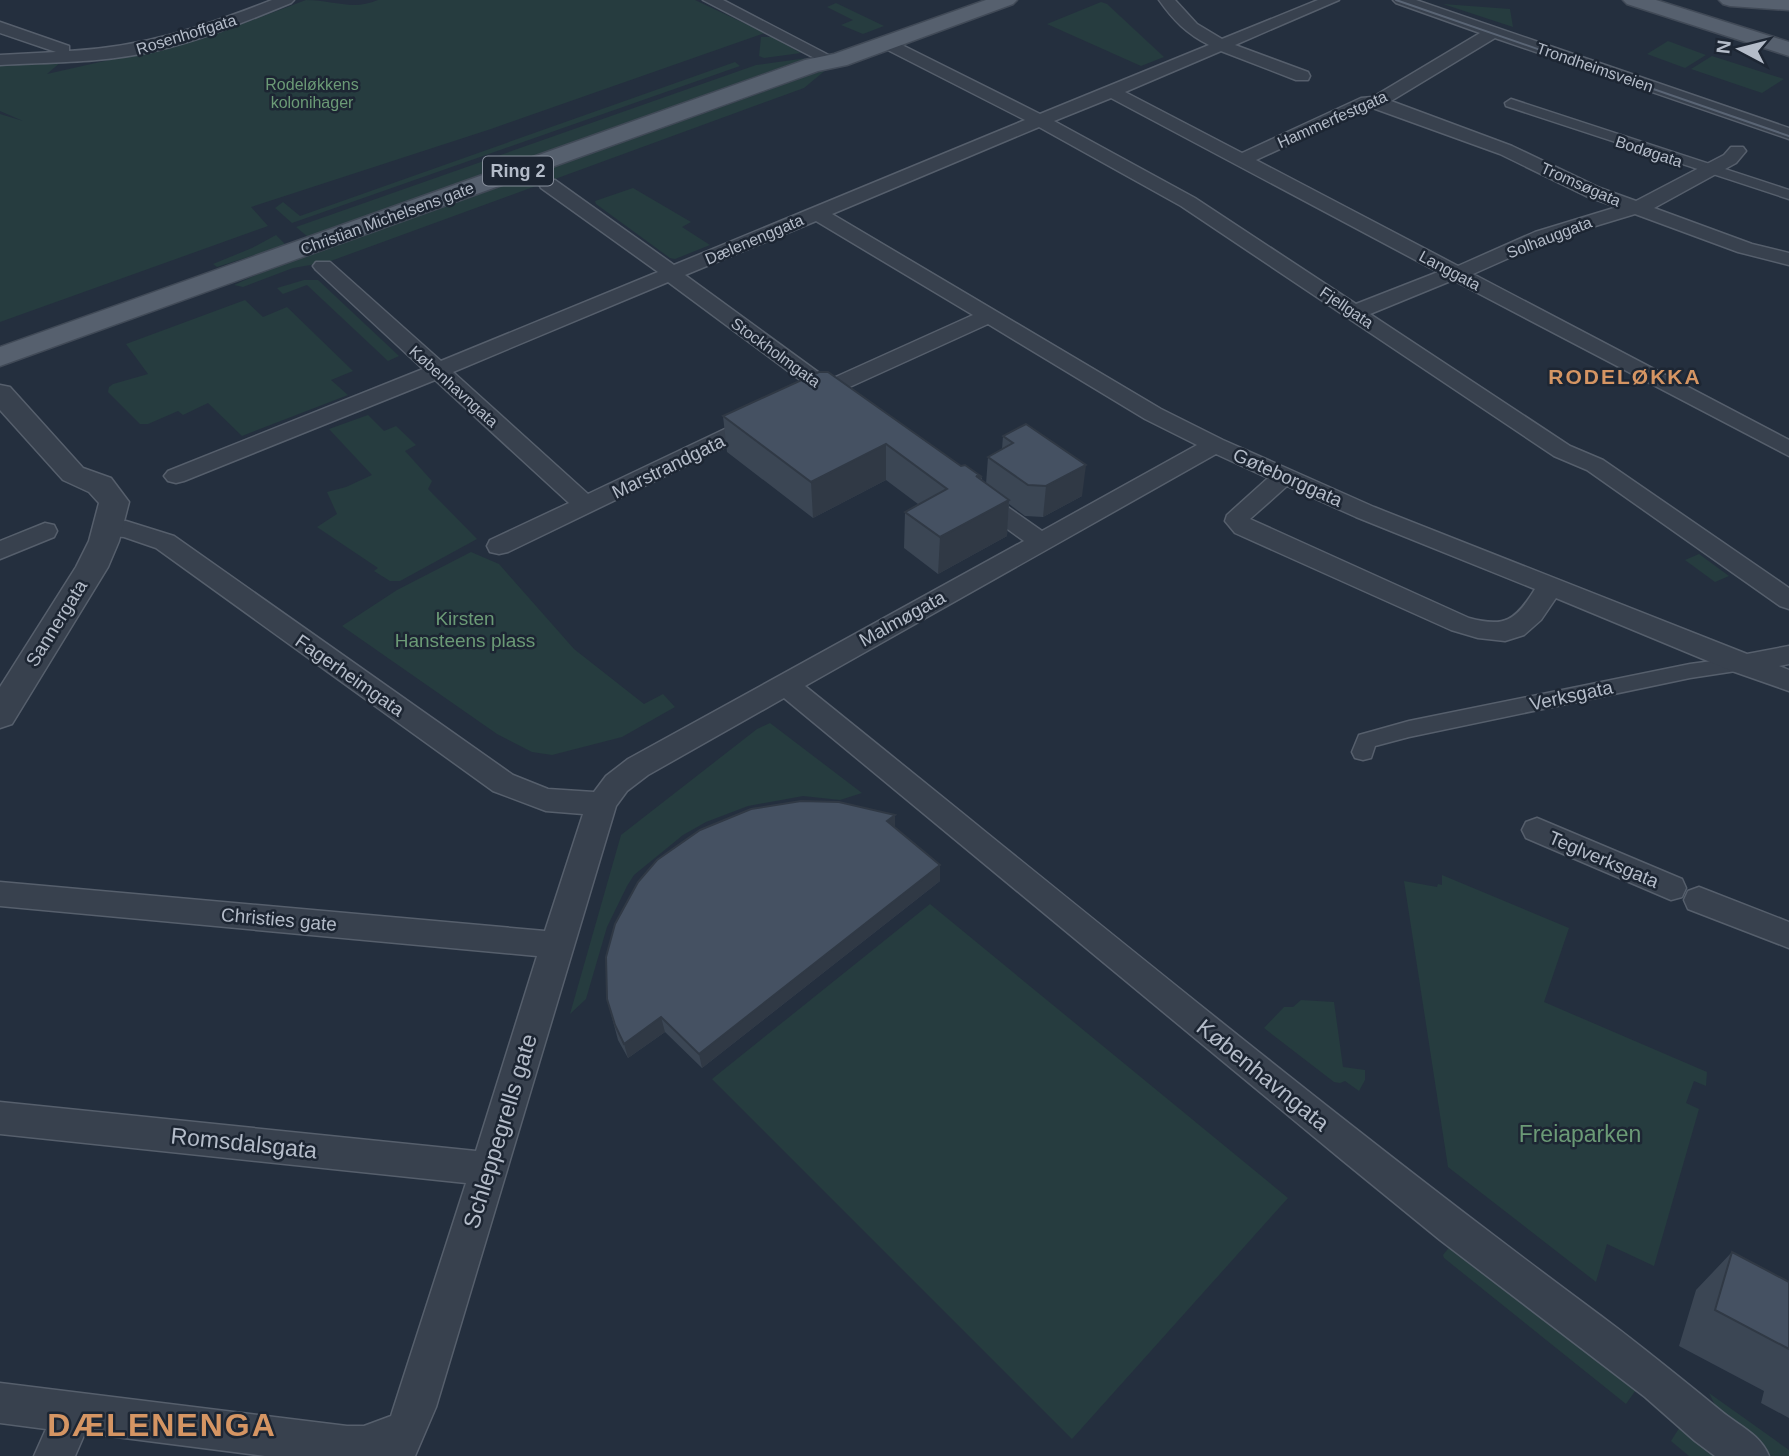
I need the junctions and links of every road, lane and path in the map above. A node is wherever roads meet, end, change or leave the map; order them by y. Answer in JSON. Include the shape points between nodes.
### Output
{"nodes":[{"id":1,"x":286,"y":0,"type":"edge"},
{"id":2,"x":711,"y":0,"type":"edge"},
{"id":3,"x":981,"y":0,"type":"edge"},
{"id":4,"x":1006,"y":0,"type":"edge"},
{"id":5,"x":1167,"y":0,"type":"edge"},
{"id":6,"x":1331,"y":0,"type":"edge"},
{"id":7,"x":1401,"y":0,"type":"edge"},
{"id":8,"x":1634,"y":0,"type":"edge"},
{"id":9,"x":1687,"y":0,"type":"edge"},
{"id":10,"x":1732,"y":0,"type":"edge"},
{"id":11,"x":1788,"y":2,"type":"edge"},
{"id":12,"x":1730,"y":24,"type":"junction"},
{"id":13,"x":0,"y":27,"type":"edge"},
{"id":14,"x":1493,"y":32,"type":"junction"},
{"id":15,"x":1789,"y":42,"type":"edge"},
{"id":16,"x":886,"y":43,"type":"junction"},
{"id":17,"x":1223,"y":45,"type":"junction"},
{"id":18,"x":1789,"y":49,"type":"edge"},
{"id":19,"x":81,"y":55,"type":"junction"},
{"id":20,"x":0,"y":60,"type":"edge"},
{"id":21,"x":823,"y":61,"type":"junction"},
{"id":22,"x":1302,"y":76,"type":"dead end"},
{"id":23,"x":1111,"y":91,"type":"junction"},
{"id":24,"x":1377,"y":102,"type":"junction"},
{"id":25,"x":1511,"y":103,"type":"dead end"},
{"id":26,"x":1040,"y":121,"type":"junction"},
{"id":27,"x":1787,"y":132,"type":"edge"},
{"id":28,"x":1737,"y":151,"type":"dead end"},
{"id":29,"x":1241,"y":160,"type":"junction"},
{"id":30,"x":1709,"y":171,"type":"junction"},
{"id":31,"x":548,"y":184,"type":"dead end"},
{"id":32,"x":1789,"y":195,"type":"edge"},
{"id":33,"x":1636,"y":208,"type":"junction"},
{"id":34,"x":817,"y":213,"type":"junction"},
{"id":35,"x":1789,"y":259,"type":"edge"},
{"id":36,"x":323,"y":266,"type":"dead end"},
{"id":37,"x":1456,"y":273,"type":"junction"},
{"id":38,"x":678,"y":279,"type":"junction"},
{"id":39,"x":1355,"y":312,"type":"junction"},
{"id":40,"x":990,"y":315,"type":"junction"},
{"id":41,"x":0,"y":356,"type":"edge"},
{"id":42,"x":436,"y":371,"type":"junction"},
{"id":43,"x":828,"y":389,"type":"junction"},
{"id":44,"x":0,"y":393,"type":"edge"},
{"id":45,"x":796,"y":404,"type":"edge"},
{"id":46,"x":862,"y":414,"type":"edge"},
{"id":47,"x":772,"y":415,"type":"edge"},
{"id":48,"x":1215,"y":444,"type":"junction"},
{"id":49,"x":1789,"y":449,"type":"edge"},
{"id":50,"x":176,"y":476,"type":"dead end"},
{"id":51,"x":1285,"y":476,"type":"junction"},
{"id":52,"x":962,"y":485,"type":"edge"},
{"id":53,"x":586,"y":505,"type":"junction"},
{"id":54,"x":107,"y":529,"type":"junction"},
{"id":55,"x":45,"y":531,"type":"dead end"},
{"id":56,"x":1040,"y":541,"type":"junction"},
{"id":57,"x":499,"y":547,"type":"dead end"},
{"id":58,"x":0,"y":551,"type":"edge"},
{"id":59,"x":1550,"y":586,"type":"junction"},
{"id":60,"x":1789,"y":600,"type":"edge"},
{"id":61,"x":1789,"y":655,"type":"edge"},
{"id":62,"x":1742,"y":664,"type":"junction"},
{"id":63,"x":1789,"y":681,"type":"edge"},
{"id":64,"x":785,"y":684,"type":"junction"},
{"id":65,"x":0,"y":715,"type":"edge"},
{"id":66,"x":1363,"y":752,"type":"dead end"},
{"id":67,"x":600,"y":804,"type":"junction"},
{"id":68,"x":1537,"y":830,"type":"dead end"},
{"id":69,"x":0,"y":894,"type":"edge"},
{"id":70,"x":1789,"y":935,"type":"edge"},
{"id":71,"x":558,"y":945,"type":"junction"},
{"id":72,"x":0,"y":1118,"type":"edge"},
{"id":73,"x":488,"y":1169,"type":"junction"},
{"id":74,"x":0,"y":1404,"type":"edge"},
{"id":75,"x":74,"y":1412,"type":"junction"},
{"id":76,"x":399,"y":1444,"type":"edge"},
{"id":77,"x":54,"y":1456,"type":"edge"},
{"id":78,"x":1749,"y":1456,"type":"edge"}],
"edges":[{"from":1,"to":19,"type":"street","name":"Rosenhoffgata","via":[[152,46]]},
{"from":2,"to":21,"type":"street"},
{"from":3,"to":21,"type":"main road","name":"Christian Michelsens gate","number":"Ring 2"},
{"from":4,"to":16,"type":"main road","name":"Christian Michelsens gate","number":"Ring 2"},
{"from":5,"to":17,"type":"street","via":[[1183,19]]},
{"from":6,"to":17,"type":"street","name":"Dælenenggata"},
{"from":7,"to":14,"type":"street","name":"Trondheimsveien"},
{"from":8,"to":18,"type":"main road"},
{"from":9,"to":12,"type":"main road","via":[[1703,13]]},
{"from":10,"to":11,"type":"main road"},
{"from":10,"to":12,"type":"main road","via":[[1719,10]]},
{"from":12,"to":15,"type":"main road"},
{"from":13,"to":19,"type":"street"},
{"from":14,"to":24,"type":"street","name":"Hammerfestgata"},
{"from":14,"to":27,"type":"street","name":"Trondheimsveien"},
{"from":16,"to":21,"type":"main road","name":"Christian Michelsens gate","number":"Ring 2"},
{"from":16,"to":26,"type":"street","name":"Fjellgata"},
{"from":17,"to":22,"type":"street"},
{"from":17,"to":23,"type":"street","name":"Dælenenggata"},
{"from":19,"to":20,"type":"street","name":"Rosenhoffgata"},
{"from":21,"to":41,"type":"main road","name":"Christian Michelsens gate","number":"Ring 2"},
{"from":23,"to":26,"type":"street","name":"Dælenenggata"},
{"from":23,"to":29,"type":"street","name":"Langgata"},
{"from":24,"to":29,"type":"street","name":"Hammerfestgata","via":[[1367,102]]},
{"from":24,"to":33,"type":"street","name":"Tromsøgata","via":[[1506,150]]},
{"from":25,"to":30,"type":"street","name":"Bodøgata"},
{"from":26,"to":34,"type":"street","name":"Dælenenggata"},
{"from":26,"to":39,"type":"street","name":"Fjellgata","via":[[1188,202]]},
{"from":28,"to":30,"type":"street","name":"Solhauggata"},
{"from":29,"to":37,"type":"street","name":"Langgata"},
{"from":30,"to":32,"type":"street","name":"Bodøgata"},
{"from":30,"to":33,"type":"street","name":"Solhauggata"},
{"from":31,"to":38,"type":"street","name":"Stockholmgata"},
{"from":33,"to":35,"type":"street","name":"Tromsøgata"},
{"from":33,"to":37,"type":"street","name":"Solhauggata","via":[[1564,228]]},
{"from":34,"to":38,"type":"street","name":"Dælenenggata"},
{"from":34,"to":40,"type":"street","name":"Gøteborggata"},
{"from":36,"to":42,"type":"street","name":"Københavngata"},
{"from":37,"to":39,"type":"street","name":"Solhauggata"},
{"from":37,"to":49,"type":"street","name":"Langgata"},
{"from":38,"to":42,"type":"street","name":"Dælenenggata"},
{"from":38,"to":43,"type":"street","name":"Stockholmgata"},
{"from":39,"to":60,"type":"street","name":"Fjellgata","via":[[1562,451],[1595,465]]},
{"from":40,"to":43,"type":"street"},
{"from":40,"to":48,"type":"street","name":"Gøteborggata","via":[[1153,414]]},
{"from":42,"to":50,"type":"street","name":"Dælenenggata"},
{"from":42,"to":53,"type":"street","name":"Københavngata"},
{"from":43,"to":45,"type":"street"},
{"from":43,"to":46,"type":"street","name":"Stockholmgata"},
{"from":44,"to":54,"type":"street","via":[[73,474],[76,495]]},
{"from":47,"to":53,"type":"street","name":"Marstrandgata"},
{"from":48,"to":51,"type":"street","name":"Gøteborggata"},
{"from":48,"to":56,"type":"street","name":"Malmøgata"},
{"from":51,"to":59,"type":"street","name":"Gøteborggata"},
{"from":51,"to":59,"type":"street","via":[[1237,521],[1460,624],[1499,633],[1518,629]]},
{"from":52,"to":56,"type":"street"},
{"from":53,"to":57,"type":"street","name":"Marstrandgata"},
{"from":54,"to":65,"type":"street","name":"Sannergata","via":[[92,567]]},
{"from":54,"to":67,"type":"street","name":"Fagerheimgata","via":[[136,531],[164,542],[503,783],[546,800]]},
{"from":55,"to":58,"type":"street"},
{"from":56,"to":64,"type":"street","name":"Malmøgata"},
{"from":59,"to":62,"type":"street","name":"Gøteborggata"},
{"from":61,"to":62,"type":"street","name":"Verksgata"},
{"from":62,"to":63,"type":"street","name":"Gøteborggata"},
{"from":62,"to":66,"type":"street","name":"Verksgata","via":[[1409,729],[1366,741]]},
{"from":64,"to":67,"type":"street","name":"Malmøgata","via":[[625,775]]},
{"from":64,"to":78,"type":"street","name":"Københavngata","via":[[1354,1149]]},
{"from":67,"to":71,"type":"street","name":"Schleppegrells gate"},
{"from":68,"to":70,"type":"street","name":"Teglverksgata"},
{"from":69,"to":71,"type":"street","name":"Christies gate"},
{"from":71,"to":73,"type":"street","name":"Schleppegrells gate"},
{"from":72,"to":73,"type":"street","name":"Romsdalsgata"},
{"from":73,"to":76,"type":"street","name":"Schleppegrells gate","via":[[415,1407]]},
{"from":74,"to":75,"type":"street"},
{"from":75,"to":76,"type":"street","via":[[347,1446]]},
{"from":75,"to":77,"type":"street"}]}
